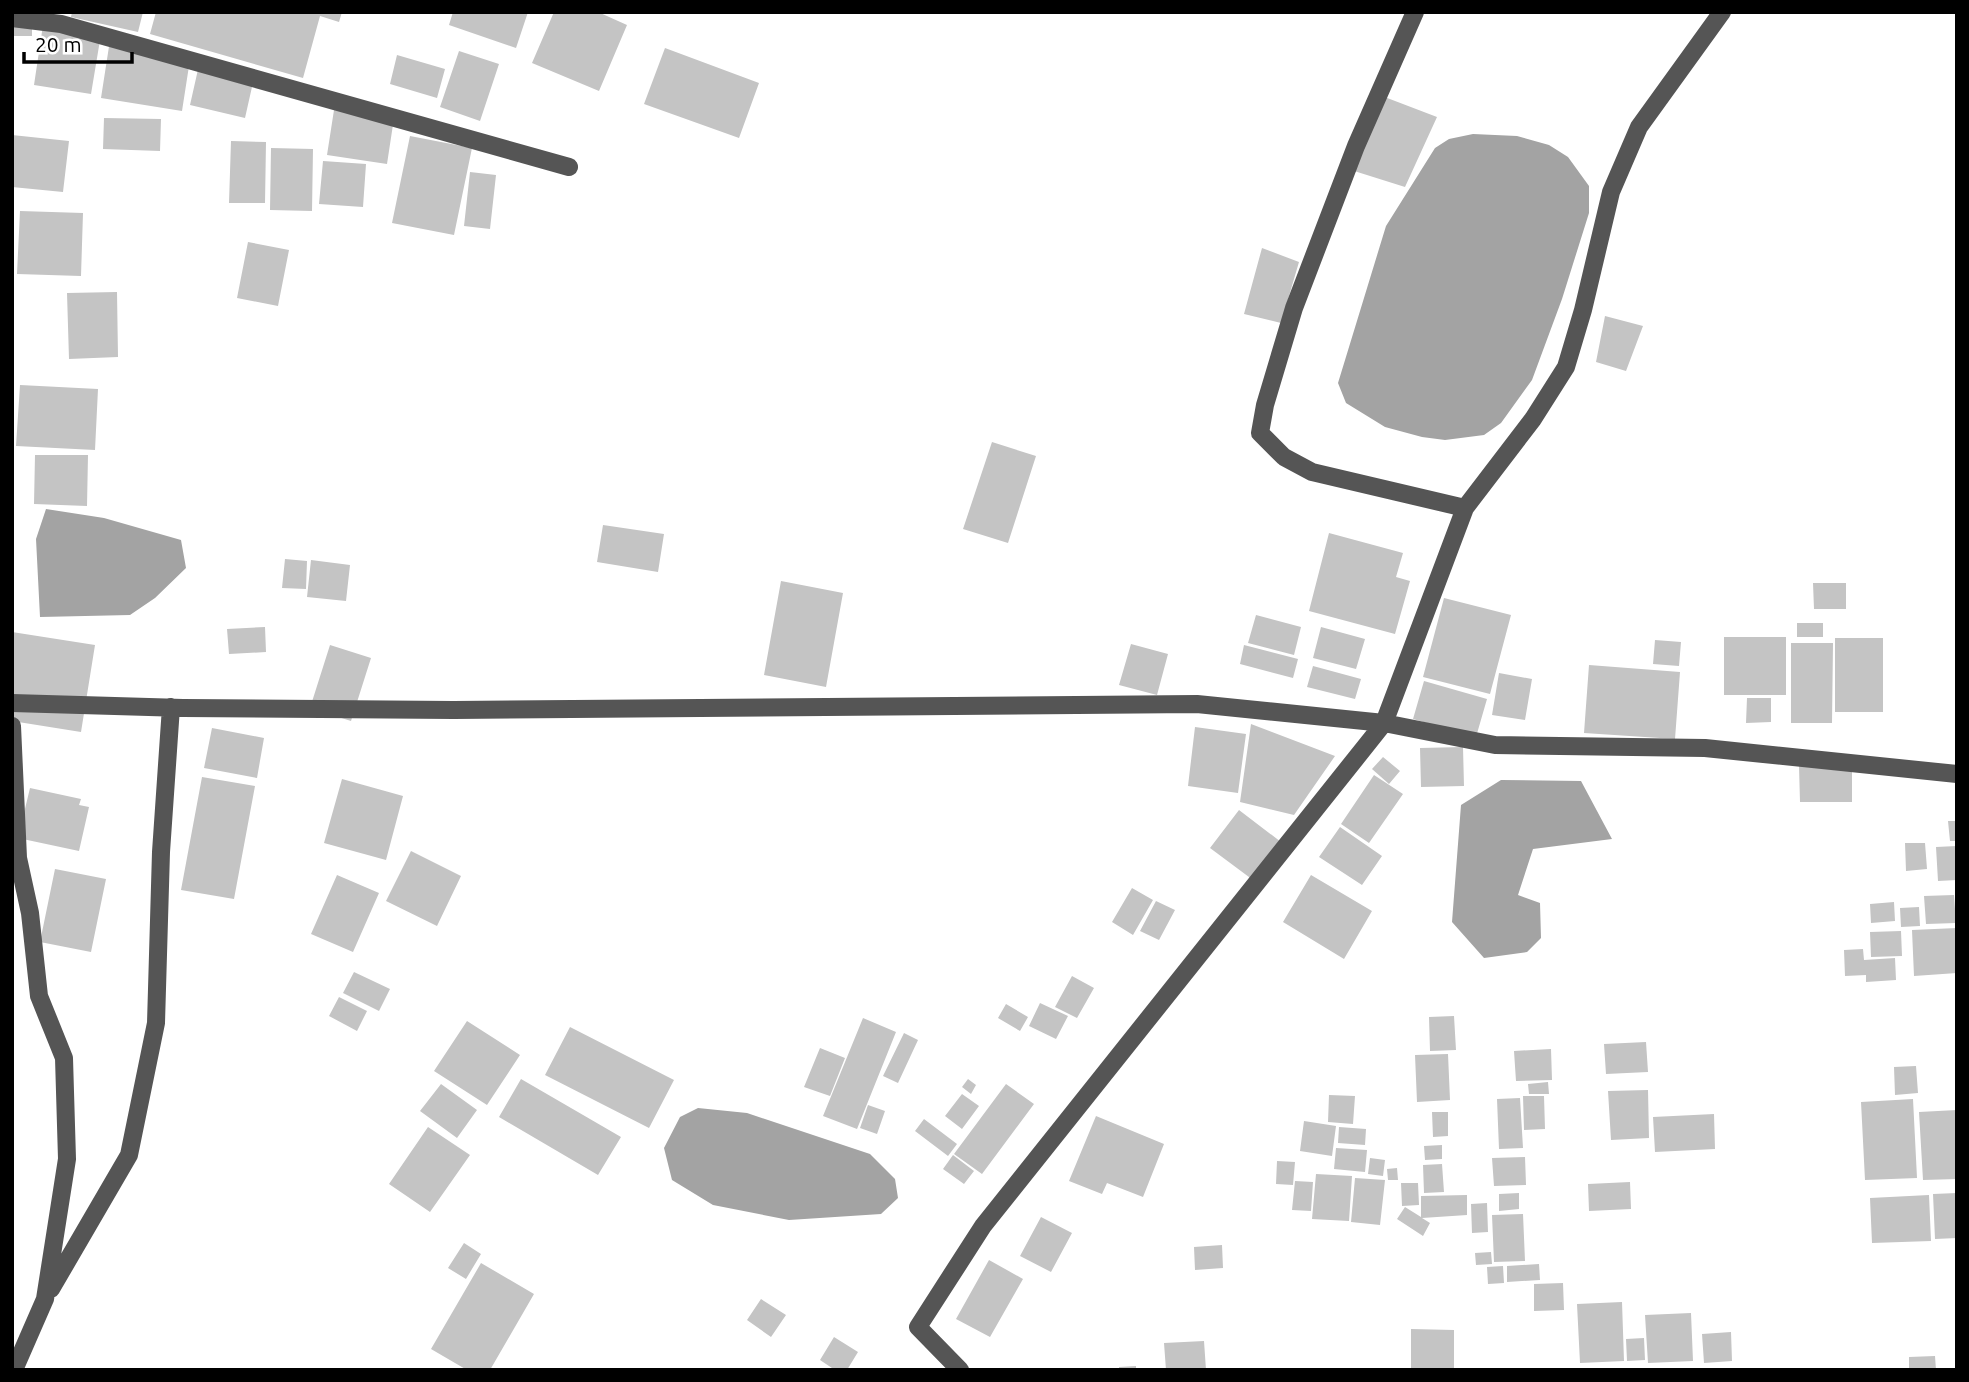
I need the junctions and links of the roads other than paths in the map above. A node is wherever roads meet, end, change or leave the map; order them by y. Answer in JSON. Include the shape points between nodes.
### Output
{"nodes":[{"id":1,"x":1415,"y":12,"type":"edge"},
{"id":2,"x":1722,"y":12,"type":"edge"},
{"id":3,"x":12,"y":18,"type":"edge"},
{"id":4,"x":569,"y":167,"type":"dead end"},
{"id":5,"x":1465,"y":508,"type":"junction"},
{"id":6,"x":12,"y":703,"type":"edge"},
{"id":7,"x":171,"y":707,"type":"junction"},
{"id":8,"x":1384,"y":723,"type":"junction"},
{"id":9,"x":12,"y":726,"type":"edge"},
{"id":10,"x":1957,"y":774,"type":"edge"},
{"id":11,"x":45,"y":1299,"type":"junction"},
{"id":12,"x":14,"y":1370,"type":"edge"},
{"id":13,"x":960,"y":1370,"type":"edge"}],
"edges":[{"from":1,"to":5,"type":"street","via":[[1356,146],[1294,308],[1260,433],[1284,457],[1312,472]]},
{"from":2,"to":5,"type":"street","via":[[1639,127],[1611,192],[1566,367]]},
{"from":3,"to":4,"type":"street","via":[[61,24]]},
{"from":5,"to":8,"type":"street"},
{"from":6,"to":7,"type":"street"},
{"from":7,"to":8,"type":"street","via":[[454,710],[1197,704]]},
{"from":7,"to":11,"type":"street","via":[[156,1023],[129,1155]]},
{"from":8,"to":10,"type":"street","via":[[1495,745],[1705,748]]},
{"from":8,"to":13,"type":"street","via":[[984,1226],[918,1327]]},
{"from":9,"to":11,"type":"street","via":[[18,858],[30,913],[39,996],[64,1058],[67,1158]]},
{"from":11,"to":12,"type":"street"}]}
